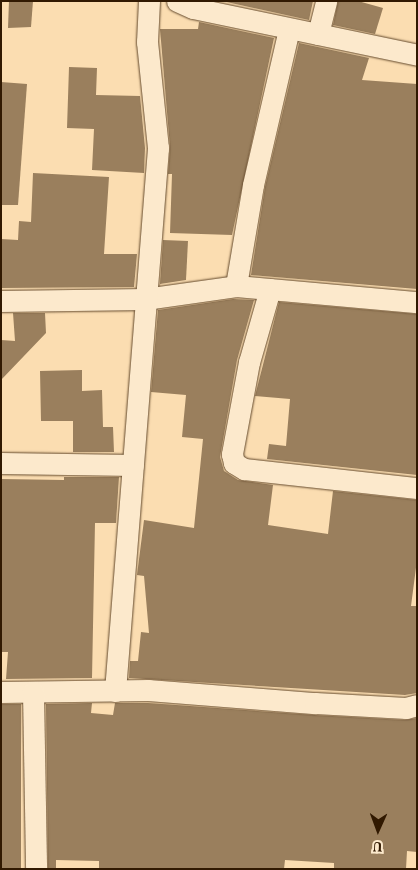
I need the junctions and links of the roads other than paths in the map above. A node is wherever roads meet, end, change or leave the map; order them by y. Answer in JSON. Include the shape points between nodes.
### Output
{"nodes":[{"id":1,"x":148,"y":1,"type":"edge"},
{"id":2,"x":177,"y":1,"type":"edge"},
{"id":3,"x":326,"y":1,"type":"edge"},
{"id":4,"x":289,"y":29,"type":"junction"},
{"id":5,"x":318,"y":34,"type":"junction"},
{"id":6,"x":417,"y":55,"type":"edge"},
{"id":7,"x":236,"y":286,"type":"junction"},
{"id":8,"x":270,"y":289,"type":"junction"},
{"id":9,"x":145,"y":300,"type":"junction"},
{"id":10,"x":1,"y":301,"type":"edge"},
{"id":11,"x":417,"y":302,"type":"edge"},
{"id":12,"x":1,"y":463,"type":"edge"},
{"id":13,"x":133,"y":465,"type":"junction"},
{"id":14,"x":417,"y":488,"type":"edge"},
{"id":15,"x":115,"y":690,"type":"junction"},
{"id":16,"x":1,"y":692,"type":"edge"},
{"id":17,"x":32,"y":692,"type":"junction"},
{"id":18,"x":417,"y":705,"type":"edge"},
{"id":19,"x":36,"y":869,"type":"edge"}],
"edges":[{"from":1,"to":9,"type":"street","via":[[147,42],[158,148]]},
{"from":2,"to":4,"type":"street","via":[[193,8]]},
{"from":3,"to":5,"type":"street"},
{"from":4,"to":5,"type":"street"},
{"from":4,"to":7,"type":"street","via":[[253,185]]},
{"from":5,"to":6,"type":"street"},
{"from":7,"to":8,"type":"street"},
{"from":7,"to":9,"type":"street"},
{"from":8,"to":11,"type":"street"},
{"from":8,"to":14,"type":"street","via":[[249,362],[232,454],[234,463],[244,469]]},
{"from":9,"to":10,"type":"street"},
{"from":9,"to":13,"type":"street"},
{"from":12,"to":13,"type":"street"},
{"from":13,"to":15,"type":"street"},
{"from":15,"to":17,"type":"street"},
{"from":15,"to":18,"type":"street","via":[[406,708]]},
{"from":16,"to":17,"type":"street"},
{"from":17,"to":19,"type":"street"}]}
